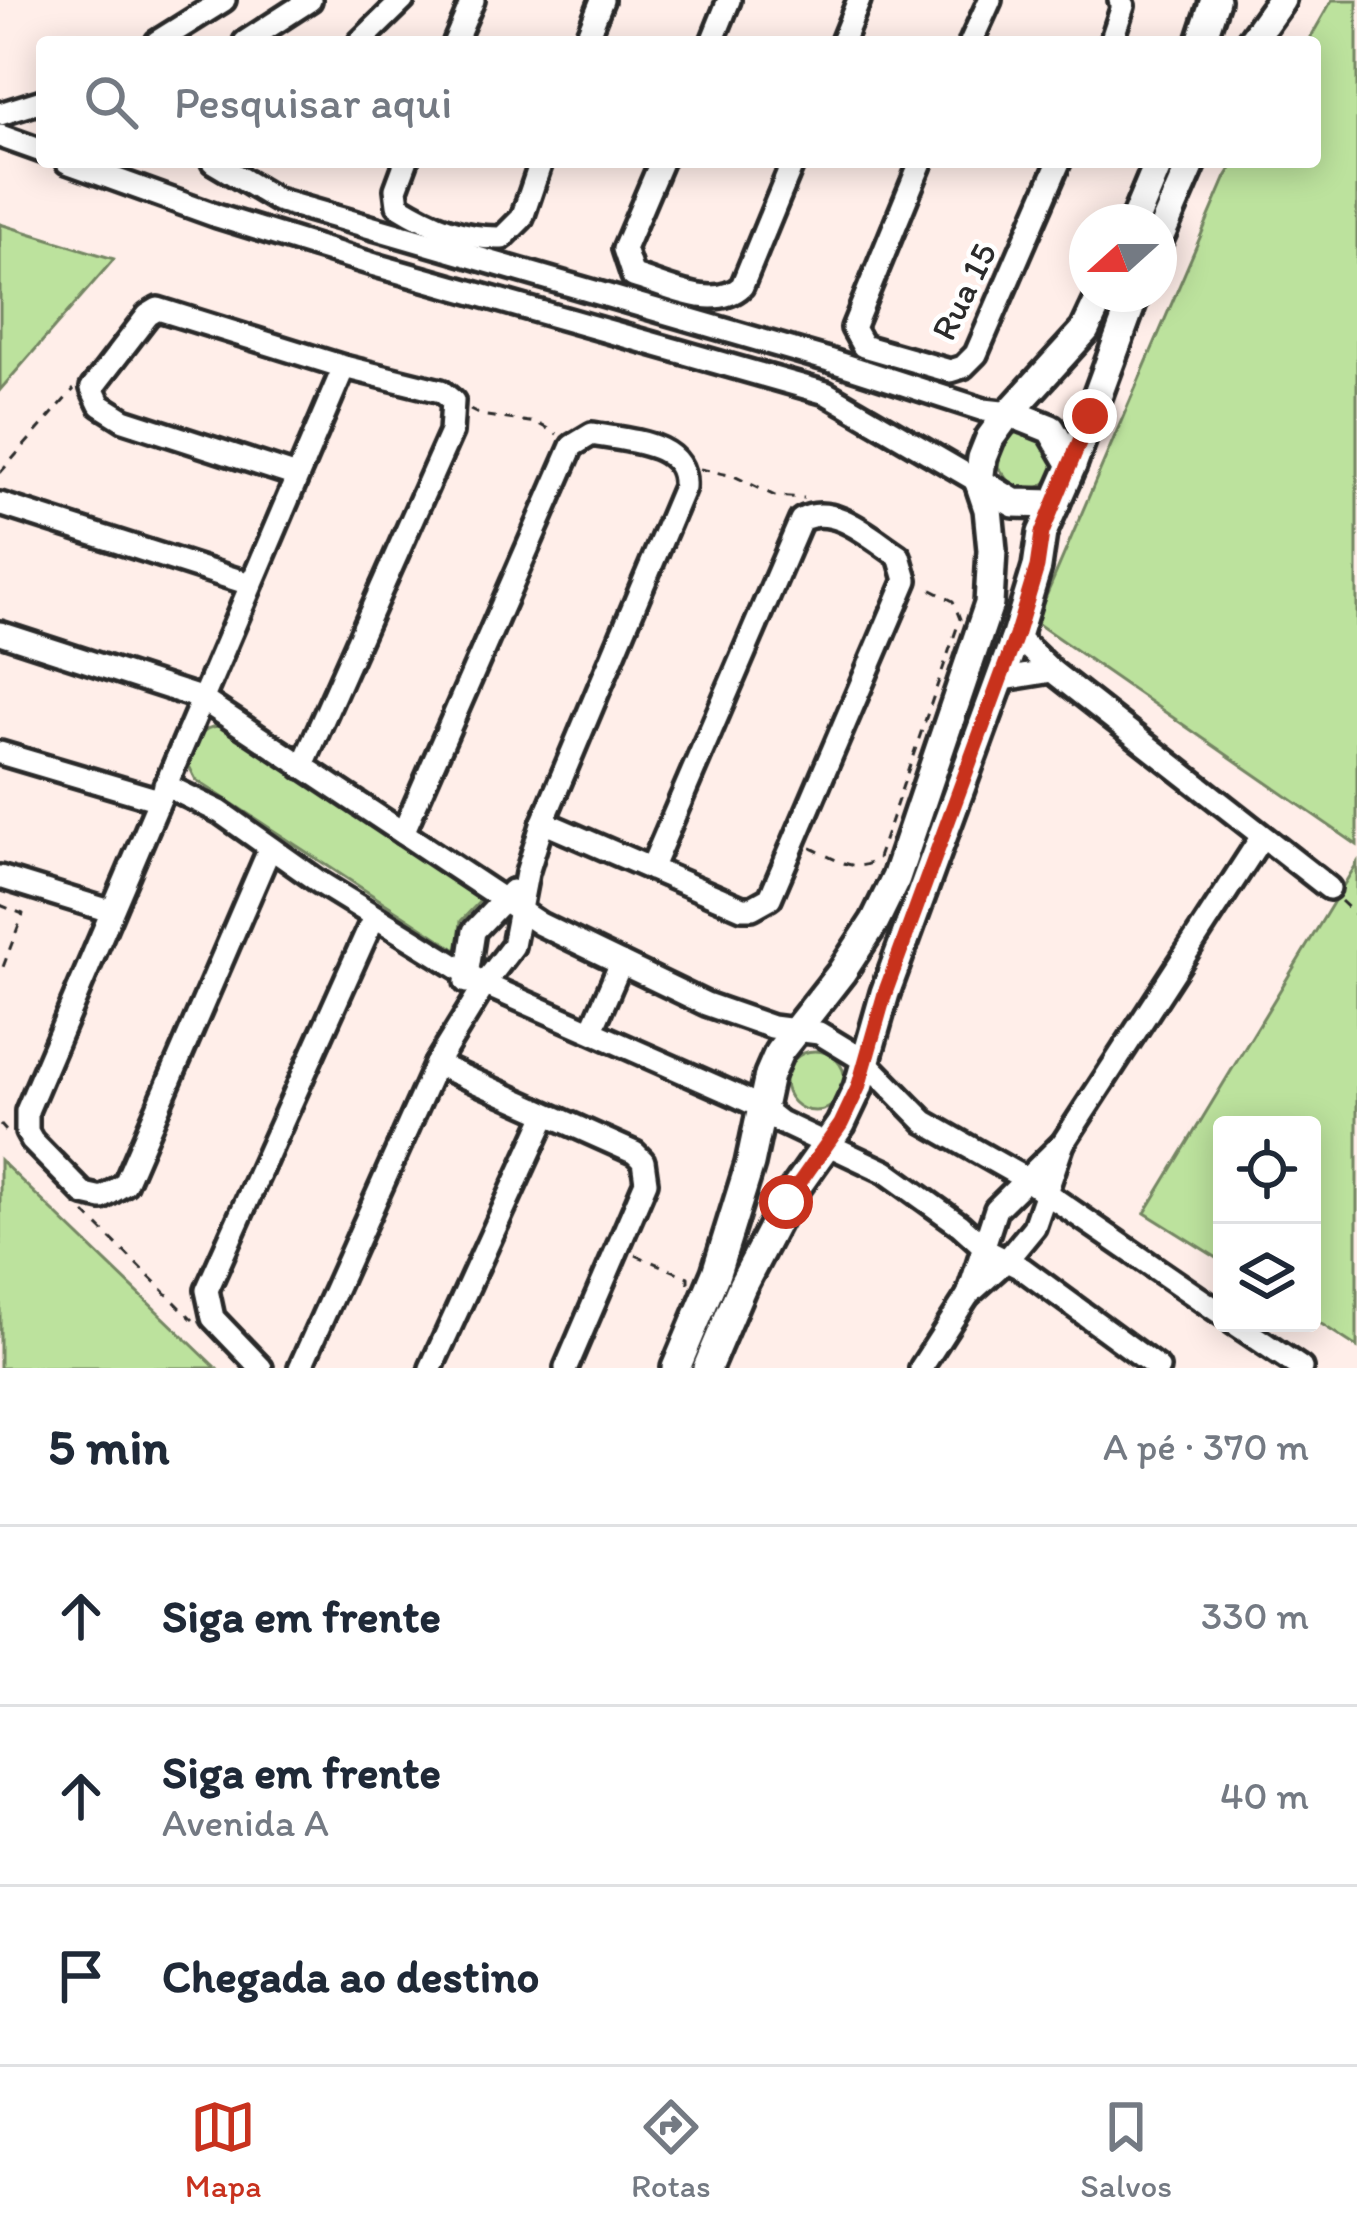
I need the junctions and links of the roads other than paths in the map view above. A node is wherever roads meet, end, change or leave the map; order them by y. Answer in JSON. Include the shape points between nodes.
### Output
{"nodes":[{"id":1,"x":224,"y":0,"type":"edge"},
{"id":2,"x":310,"y":0,"type":"edge"},
{"id":3,"x":403,"y":0,"type":"edge"},
{"id":4,"x":472,"y":0,"type":"edge"},
{"id":5,"x":602,"y":0,"type":"edge"},
{"id":6,"x":729,"y":0,"type":"edge"},
{"id":7,"x":860,"y":0,"type":"edge"},
{"id":8,"x":990,"y":0,"type":"edge"},
{"id":9,"x":1215,"y":0,"type":"edge"},
{"id":10,"x":1281,"y":0,"type":"edge"},
{"id":11,"x":1122,"y":3,"type":"edge"},
{"id":12,"x":167,"y":36,"type":"edge"},
{"id":13,"x":254,"y":36,"type":"edge"},
{"id":14,"x":367,"y":36,"type":"edge"},
{"id":15,"x":457,"y":36,"type":"edge"},
{"id":16,"x":587,"y":36,"type":"edge"},
{"id":17,"x":714,"y":36,"type":"edge"},
{"id":18,"x":845,"y":36,"type":"edge"},
{"id":19,"x":974,"y":36,"type":"edge"},
{"id":20,"x":1113,"y":36,"type":"edge"},
{"id":21,"x":1203,"y":36,"type":"edge"},
{"id":22,"x":1255,"y":36,"type":"edge"},
{"id":23,"x":36,"y":103,"type":"edge"},
{"id":24,"x":0,"y":114,"type":"edge"},
{"id":25,"x":0,"y":136,"type":"edge"},
{"id":26,"x":36,"y":150,"type":"edge"},
{"id":27,"x":85,"y":168,"type":"edge"},
{"id":28,"x":113,"y":168,"type":"edge"},
{"id":29,"x":223,"y":168,"type":"edge"},
{"id":30,"x":404,"y":168,"type":"edge"},
{"id":31,"x":539,"y":168,"type":"edge"},
{"id":32,"x":658,"y":168,"type":"edge"},
{"id":33,"x":791,"y":168,"type":"edge"},
{"id":34,"x":919,"y":168,"type":"edge"},
{"id":35,"x":1056,"y":168,"type":"edge"},
{"id":36,"x":1156,"y":168,"type":"edge"},
{"id":37,"x":1189,"y":168,"type":"edge"},
{"id":38,"x":101,"y":174,"type":"junction"},
{"id":39,"x":1142,"y":204,"type":"edge"},
{"id":40,"x":1174,"y":204,"type":"edge"},
{"id":41,"x":1093,"y":312,"type":"edge"},
{"id":42,"x":1129,"y":312,"type":"edge"},
{"id":43,"x":344,"y":367,"type":"junction"},
{"id":44,"x":1011,"y":413,"type":"junction"},
{"id":45,"x":1072,"y":465,"type":"junction"},
{"id":46,"x":296,"y":476,"type":"junction"},
{"id":47,"x":979,"y":482,"type":"junction"},
{"id":48,"x":0,"y":503,"type":"edge"},
{"id":49,"x":1055,"y":504,"type":"junction"},
{"id":50,"x":1042,"y":533,"type":"junction"},
{"id":51,"x":250,"y":584,"type":"junction"},
{"id":52,"x":0,"y":633,"type":"edge"},
{"id":53,"x":1016,"y":636,"type":"junction"},
{"id":54,"x":1052,"y":671,"type":"junction"},
{"id":55,"x":998,"y":680,"type":"junction"},
{"id":56,"x":200,"y":698,"type":"junction"},
{"id":57,"x":0,"y":753,"type":"edge"},
{"id":58,"x":302,"y":767,"type":"junction"},
{"id":59,"x":162,"y":792,"type":"junction"},
{"id":60,"x":543,"y":821,"type":"junction"},
{"id":61,"x":403,"y":833,"type":"junction"},
{"id":62,"x":1261,"y":838,"type":"junction"},
{"id":63,"x":270,"y":848,"type":"junction"},
{"id":64,"x":651,"y":869,"type":"junction"},
{"id":65,"x":0,"y":877,"type":"edge"},
{"id":66,"x":1329,"y":888,"type":"road end"},
{"id":67,"x":513,"y":906,"type":"junction"},
{"id":68,"x":110,"y":911,"type":"junction"},
{"id":69,"x":374,"y":917,"type":"junction"},
{"id":70,"x":621,"y":963,"type":"junction"},
{"id":71,"x":476,"y":979,"type":"junction"},
{"id":72,"x":797,"y":1029,"type":"junction"},
{"id":73,"x":592,"y":1030,"type":"junction"},
{"id":74,"x":865,"y":1061,"type":"junction"},
{"id":75,"x":436,"y":1064,"type":"junction"},
{"id":76,"x":761,"y":1107,"type":"junction"},
{"id":77,"x":546,"y":1116,"type":"junction"},
{"id":78,"x":1063,"y":1143,"type":"junction"},
{"id":79,"x":826,"y":1144,"type":"junction"},
{"id":80,"x":1024,"y":1178,"type":"junction"},
{"id":81,"x":1047,"y":1194,"type":"junction"},
{"id":82,"x":982,"y":1246,"type":"junction"},
{"id":83,"x":1006,"y":1261,"type":"junction"},
{"id":84,"x":968,"y":1295,"type":"junction"},
{"id":85,"x":1213,"y":1308,"type":"edge"},
{"id":86,"x":1247,"y":1332,"type":"edge"},
{"id":87,"x":261,"y":1368,"type":"edge"},
{"id":88,"x":300,"y":1368,"type":"edge"},
{"id":89,"x":431,"y":1368,"type":"edge"},
{"id":90,"x":566,"y":1368,"type":"edge"},
{"id":91,"x":676,"y":1368,"type":"edge"},
{"id":92,"x":707,"y":1368,"type":"edge"},
{"id":93,"x":921,"y":1368,"type":"edge"},
{"id":94,"x":1158,"y":1368,"type":"edge"},
{"id":95,"x":1301,"y":1368,"type":"edge"}],
"edges":[{"from":1,"to":12,"type":"street"},
{"from":2,"to":13,"type":"street"},
{"from":3,"to":14,"type":"street"},
{"from":4,"to":15,"type":"street"},
{"from":5,"to":16,"type":"street"},
{"from":6,"to":17,"type":"street"},
{"from":7,"to":18,"type":"street"},
{"from":8,"to":19,"type":"street"},
{"from":9,"to":21,"type":"main road"},
{"from":10,"to":22,"type":"main road"},
{"from":11,"to":20,"type":"street"},
{"from":23,"to":24,"type":"street"},
{"from":25,"to":26,"type":"street"},
{"from":27,"to":38,"type":"street"},
{"from":28,"to":38,"type":"street"},
{"from":29,"to":44,"type":"street","via":[[277,200]]},
{"from":30,"to":31,"type":"street","via":[[398,205],[468,238],[502,238],[522,218]]},
{"from":32,"to":33,"type":"street","via":[[624,249],[626,264],[633,276],[714,299],[742,286]]},
{"from":34,"to":35,"type":"street","name":"Rua 15","via":[[853,328],[863,346],[950,371],[976,354]]},
{"from":36,"to":39,"type":"main road"},
{"from":37,"to":40,"type":"main road"},
{"from":38,"to":47,"type":"street","via":[[375,266],[826,393]]},
{"from":41,"to":44,"type":"main road"},
{"from":42,"to":45,"type":"main road"},
{"from":43,"to":46,"type":"street"},
{"from":43,"to":46,"type":"street","via":[[158,309],[92,388],[100,405],[124,420]]},
{"from":43,"to":58,"type":"street","via":[[441,391],[454,415]]},
{"from":44,"to":45,"type":"main road","via":[[1052,429]]},
{"from":44,"to":47,"type":"main road","via":[[990,438]]},
{"from":45,"to":49,"type":"main road"},
{"from":46,"to":51,"type":"street"},
{"from":47,"to":49,"type":"main road","via":[[1014,503]]},
{"from":47,"to":50,"type":"main road"},
{"from":47,"to":72,"type":"main road","via":[[992,550],[989,604],[896,878],[842,973]]},
{"from":48,"to":51,"type":"street"},
{"from":49,"to":50,"type":"main road"},
{"from":50,"to":53,"type":"main road"},
{"from":51,"to":56,"type":"street"},
{"from":52,"to":56,"type":"street"},
{"from":53,"to":54,"type":"street"},
{"from":53,"to":55,"type":"main road"},
{"from":54,"to":55,"type":"street"},
{"from":54,"to":62,"type":"street"},
{"from":55,"to":74,"type":"main road"},
{"from":56,"to":58,"type":"street"},
{"from":56,"to":59,"type":"street"},
{"from":57,"to":59,"type":"street"},
{"from":58,"to":61,"type":"street"},
{"from":59,"to":63,"type":"street","via":[[220,812]]},
{"from":59,"to":68,"type":"street"},
{"from":60,"to":61,"type":"street","via":[[684,487],[678,458],[665,450],[592,434],[572,446]]},
{"from":60,"to":64,"type":"street"},
{"from":60,"to":67,"type":"street"},
{"from":61,"to":67,"type":"street"},
{"from":62,"to":66,"type":"street"},
{"from":62,"to":78,"type":"street"},
{"from":63,"to":68,"type":"street","via":[[124,1184],[102,1198],[84,1194],[32,1141],[26,1121]]},
{"from":63,"to":69,"type":"street"},
{"from":64,"to":64,"type":"street","via":[[801,520],[834,515],[899,556],[905,580],[770,898],[742,908]]},
{"from":65,"to":68,"type":"street"},
{"from":67,"to":70,"type":"street"},
{"from":67,"to":71,"type":"street","via":[[513,946]]},
{"from":67,"to":71,"type":"street","via":[[474,931]]},
{"from":69,"to":71,"type":"street"},
{"from":69,"to":87,"type":"street","via":[[207,1290],[213,1318]]},
{"from":70,"to":72,"type":"street","via":[[728,1012]]},
{"from":70,"to":73,"type":"street"},
{"from":71,"to":73,"type":"street"},
{"from":71,"to":75,"type":"street"},
{"from":72,"to":74,"type":"street"},
{"from":72,"to":76,"type":"main road","via":[[778,1052]]},
{"from":73,"to":76,"type":"street"},
{"from":74,"to":79,"type":"main road"},
{"from":74,"to":80,"type":"street","via":[[926,1122]]},
{"from":75,"to":77,"type":"street"},
{"from":75,"to":88,"type":"street"},
{"from":76,"to":79,"type":"street"},
{"from":76,"to":91,"type":"main road","via":[[716,1274]]},
{"from":77,"to":89,"type":"street"},
{"from":77,"to":90,"type":"street","via":[[635,1153],[646,1182]]},
{"from":78,"to":80,"type":"street"},
{"from":78,"to":81,"type":"street"},
{"from":79,"to":82,"type":"street","via":[[886,1172]]},
{"from":79,"to":92,"type":"main road","via":[[786,1202]]},
{"from":80,"to":81,"type":"street"},
{"from":80,"to":82,"type":"street","via":[[997,1209]]},
{"from":81,"to":83,"type":"street"},
{"from":81,"to":85,"type":"street"},
{"from":82,"to":83,"type":"street"},
{"from":82,"to":84,"type":"street"},
{"from":83,"to":84,"type":"street"},
{"from":83,"to":94,"type":"street"},
{"from":84,"to":93,"type":"street"},
{"from":86,"to":95,"type":"street"}]}
